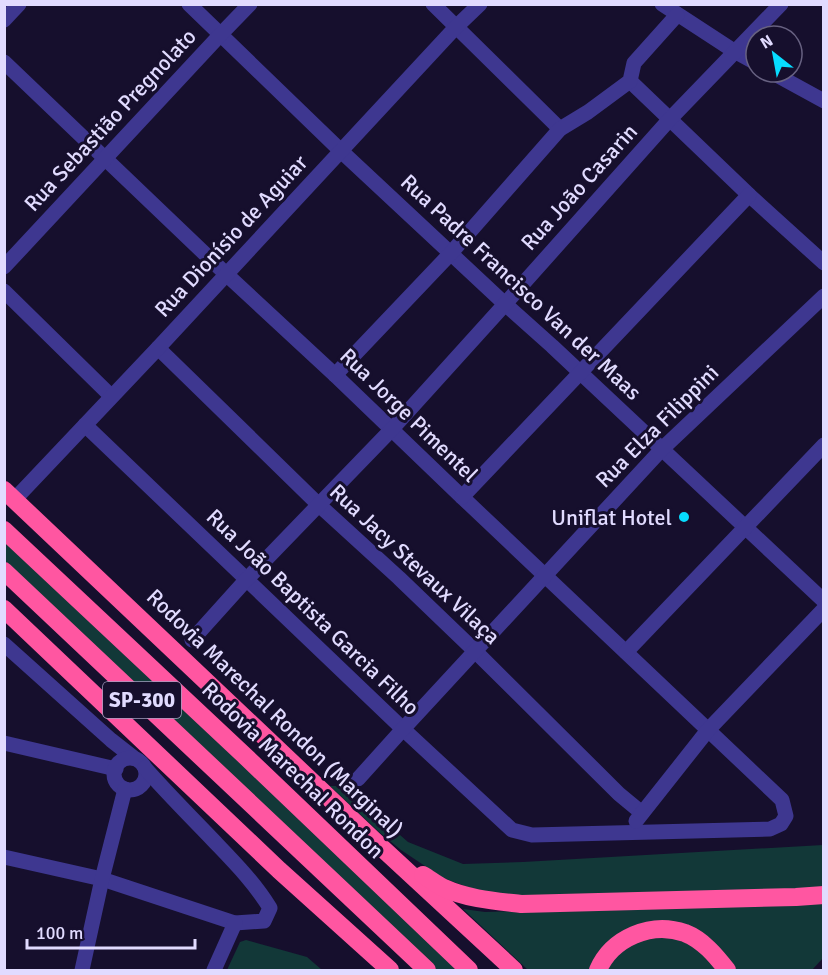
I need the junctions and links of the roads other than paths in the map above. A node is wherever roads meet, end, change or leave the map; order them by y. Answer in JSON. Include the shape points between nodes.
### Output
{"nodes":[{"id":1,"x":19,"y":4,"type":"edge"},
{"id":2,"x":189,"y":4,"type":"edge"},
{"id":3,"x":250,"y":4,"type":"edge"},
{"id":4,"x":433,"y":4,"type":"edge"},
{"id":5,"x":480,"y":4,"type":"edge"},
{"id":6,"x":662,"y":4,"type":"edge"},
{"id":7,"x":781,"y":4,"type":"edge"},
{"id":8,"x":677,"y":15,"type":"junction"},
{"id":9,"x":4,"y":20,"type":"edge"},
{"id":10,"x":456,"y":27,"type":"junction"},
{"id":11,"x":221,"y":34,"type":"junction"},
{"id":12,"x":734,"y":51,"type":"junction"},
{"id":13,"x":744,"y":56,"type":"edge"},
{"id":14,"x":4,"y":62,"type":"edge"},
{"id":15,"x":630,"y":81,"type":"junction"},
{"id":16,"x":792,"y":84,"type":"edge"},
{"id":17,"x":824,"y":102,"type":"edge"},
{"id":18,"x":669,"y":120,"type":"junction"},
{"id":19,"x":560,"y":129,"type":"junction"},
{"id":20,"x":341,"y":151,"type":"junction"},
{"id":21,"x":105,"y":159,"type":"junction"},
{"id":22,"x":749,"y":195,"type":"junction"},
{"id":23,"x":451,"y":253,"type":"junction"},
{"id":24,"x":824,"y":263,"type":"edge"},
{"id":25,"x":4,"y":267,"type":"edge"},
{"id":26,"x":226,"y":274,"type":"junction"},
{"id":27,"x":4,"y":291,"type":"edge"},
{"id":28,"x":824,"y":296,"type":"edge"},
{"id":29,"x":505,"y":304,"type":"junction"},
{"id":30,"x":158,"y":348,"type":"junction"},
{"id":31,"x":581,"y":372,"type":"junction"},
{"id":32,"x":335,"y":375,"type":"junction"},
{"id":33,"x":111,"y":396,"type":"junction"},
{"id":34,"x":85,"y":425,"type":"junction"},
{"id":35,"x":392,"y":429,"type":"junction"},
{"id":36,"x":824,"y":445,"type":"edge"},
{"id":37,"x":662,"y":449,"type":"junction"},
{"id":38,"x":10,"y":494,"type":"edge"},
{"id":39,"x":462,"y":497,"type":"junction"},
{"id":40,"x":319,"y":505,"type":"junction"},
{"id":41,"x":745,"y":527,"type":"junction"},
{"id":42,"x":4,"y":530,"type":"edge"},
{"id":43,"x":4,"y":571,"type":"edge"},
{"id":44,"x":544,"y":575,"type":"junction"},
{"id":45,"x":246,"y":580,"type":"junction"},
{"id":46,"x":824,"y":601,"type":"edge"},
{"id":47,"x":4,"y":609,"type":"edge"},
{"id":48,"x":824,"y":609,"type":"edge"},
{"id":49,"x":192,"y":640,"type":"dead end"},
{"id":50,"x":4,"y":644,"type":"edge"},
{"id":51,"x":475,"y":651,"type":"junction"},
{"id":52,"x":626,"y":652,"type":"junction"},
{"id":53,"x":403,"y":729,"type":"junction"},
{"id":54,"x":708,"y":730,"type":"junction"},
{"id":55,"x":111,"y":740,"type":"junction"},
{"id":56,"x":4,"y":744,"type":"edge"},
{"id":57,"x":117,"y":766,"type":"junction"},
{"id":58,"x":141,"y":770,"type":"junction"},
{"id":59,"x":358,"y":779,"type":"dead end"},
{"id":60,"x":125,"y":789,"type":"junction"},
{"id":61,"x":642,"y":813,"type":"junction"},
{"id":62,"x":627,"y":833,"type":"junction"},
{"id":63,"x":381,"y":847,"type":"junction"},
{"id":64,"x":4,"y":857,"type":"edge"},
{"id":65,"x":102,"y":879,"type":"junction"},
{"id":66,"x":824,"y":895,"type":"edge"},
{"id":67,"x":234,"y":923,"type":"junction"},
{"id":68,"x":82,"y":970,"type":"edge"},
{"id":69,"x":214,"y":970,"type":"edge"},
{"id":70,"x":390,"y":970,"type":"edge"},
{"id":71,"x":427,"y":970,"type":"edge"},
{"id":72,"x":469,"y":970,"type":"edge"},
{"id":73,"x":514,"y":970,"type":"edge"},
{"id":74,"x":598,"y":970,"type":"edge"},
{"id":75,"x":727,"y":970,"type":"edge"}],
"edges":[{"from":1,"to":9,"type":"street"},
{"from":2,"to":11,"type":"street","name":"Rua Padre Francisco Van der Maas"},
{"from":3,"to":11,"type":"street","name":"Rua Sebastião Pregnolato"},
{"from":4,"to":10,"type":"street"},
{"from":5,"to":10,"type":"street","name":"Rua Dionísio de Aguiar"},
{"from":6,"to":8,"type":"street"},
{"from":7,"to":12,"type":"street","name":"Rua João Casarin"},
{"from":8,"to":12,"type":"street"},
{"from":8,"to":15,"type":"street","via":[[634,63]]},
{"from":10,"to":19,"type":"street"},
{"from":10,"to":20,"type":"street","name":"Rua Dionísio de Aguiar"},
{"from":11,"to":20,"type":"street","name":"Rua Padre Francisco Van der Maas"},
{"from":11,"to":21,"type":"street","name":"Rua Sebastião Pregnolato"},
{"from":12,"to":13,"type":"street"},
{"from":12,"to":18,"type":"street","name":"Rua João Casarin"},
{"from":14,"to":21,"type":"street","name":"Rua Jorge Pimentel"},
{"from":15,"to":18,"type":"street"},
{"from":15,"to":19,"type":"street"},
{"from":16,"to":17,"type":"street"},
{"from":18,"to":22,"type":"street"},
{"from":18,"to":29,"type":"street","name":"Rua João Casarin"},
{"from":19,"to":23,"type":"street"},
{"from":20,"to":23,"type":"street","name":"Rua Padre Francisco Van der Maas"},
{"from":20,"to":26,"type":"street","name":"Rua Dionísio de Aguiar"},
{"from":21,"to":25,"type":"street","name":"Rua Sebastião Pregnolato"},
{"from":21,"to":26,"type":"street","name":"Rua Jorge Pimentel"},
{"from":22,"to":24,"type":"street"},
{"from":22,"to":31,"type":"street"},
{"from":23,"to":29,"type":"street","name":"Rua Padre Francisco Van der Maas"},
{"from":23,"to":32,"type":"street"},
{"from":26,"to":30,"type":"street","name":"Rua Dionísio de Aguiar"},
{"from":26,"to":32,"type":"street","name":"Rua Jorge Pimentel"},
{"from":27,"to":33,"type":"street"},
{"from":28,"to":37,"type":"street","name":"Rua Elza Filippini"},
{"from":29,"to":31,"type":"street","name":"Rua Padre Francisco Van der Maas"},
{"from":29,"to":35,"type":"street","name":"Rua João Casarin"},
{"from":30,"to":33,"type":"street","name":"Rua Dionísio de Aguiar"},
{"from":30,"to":40,"type":"street","name":"Rua Jacy Stevaux Vilaça"},
{"from":31,"to":37,"type":"street","name":"Rua Padre Francisco Van der Maas"},
{"from":31,"to":39,"type":"street"},
{"from":32,"to":35,"type":"street","name":"Rua Jorge Pimentel"},
{"from":33,"to":34,"type":"street","name":"Rua Dionísio de Aguiar"},
{"from":34,"to":38,"type":"street","name":"Rua Dionísio de Aguiar"},
{"from":34,"to":45,"type":"street","name":"Rua João Baptista Garcia Filho"},
{"from":35,"to":39,"type":"street","name":"Rua Jorge Pimentel"},
{"from":35,"to":40,"type":"street","name":"Rua João Casarin"},
{"from":36,"to":41,"type":"street"},
{"from":37,"to":41,"type":"street","name":"Rua Padre Francisco Van der Maas"},
{"from":37,"to":44,"type":"street","name":"Rua Elza Filippini"},
{"from":38,"to":63,"type":"highway","name":"Rodovia Marechal Rondon (Marginal)"},
{"from":39,"to":44,"type":"street","name":"Rua Jorge Pimentel"},
{"from":40,"to":45,"type":"street","name":"Rua João Casarin"},
{"from":40,"to":51,"type":"street","name":"Rua Jacy Stevaux Vilaça"},
{"from":41,"to":46,"type":"street","name":"Rua Padre Francisco Van der Maas"},
{"from":41,"to":52,"type":"street"},
{"from":42,"to":72,"type":"highway","name":"Rodovia Marechal Rondon","number":"SP-300"},
{"from":43,"to":71,"type":"highway","number":"SP-300"},
{"from":44,"to":51,"type":"street","name":"Rua Elza Filippini"},
{"from":44,"to":52,"type":"street","name":"Rua Jorge Pimentel"},
{"from":45,"to":49,"type":"street","name":"Rua João Casarin"},
{"from":45,"to":53,"type":"street","name":"Rua João Baptista Garcia Filho"},
{"from":47,"to":70,"type":"highway"},
{"from":48,"to":54,"type":"street"},
{"from":50,"to":55,"type":"street"},
{"from":51,"to":53,"type":"street","name":"Rua Elza Filippini"},
{"from":51,"to":61,"type":"street","name":"Rua Jacy Stevaux Vilaça"},
{"from":52,"to":54,"type":"street","name":"Rua Jorge Pimentel"},
{"from":53,"to":59,"type":"street","name":"Rua Elza Filippini"},
{"from":53,"to":62,"type":"street","name":"Rua João Baptista Garcia Filho","via":[[512,830],[532,835]]},
{"from":54,"to":61,"type":"street"},
{"from":54,"to":62,"type":"street","name":"Rua Jorge Pimentel","via":[[783,800],[786,816],[781,824],[770,829]]},
{"from":55,"to":57,"type":"street"},
{"from":55,"to":58,"type":"street"},
{"from":56,"to":57,"type":"street"},
{"from":57,"to":58,"type":"street","via":[[124,759]]},
{"from":57,"to":60,"type":"street","via":[[116,781]]},
{"from":58,"to":60,"type":"street","via":[[134,789]]},
{"from":58,"to":67,"type":"street","via":[[246,874],[270,908],[264,921]]},
{"from":60,"to":65,"type":"street"},
{"from":61,"to":62,"type":"street"},
{"from":63,"to":66,"type":"highway","via":[[443,887],[477,898],[521,904]]},
{"from":63,"to":73,"type":"highway","name":"Rodovia Marechal Rondon (Marginal)"},
{"from":64,"to":65,"type":"street"},
{"from":65,"to":67,"type":"street"},
{"from":65,"to":68,"type":"street"},
{"from":67,"to":69,"type":"street"},
{"from":74,"to":75,"type":"highway","via":[[620,943],[656,929],[685,933],[710,950]]}]}
